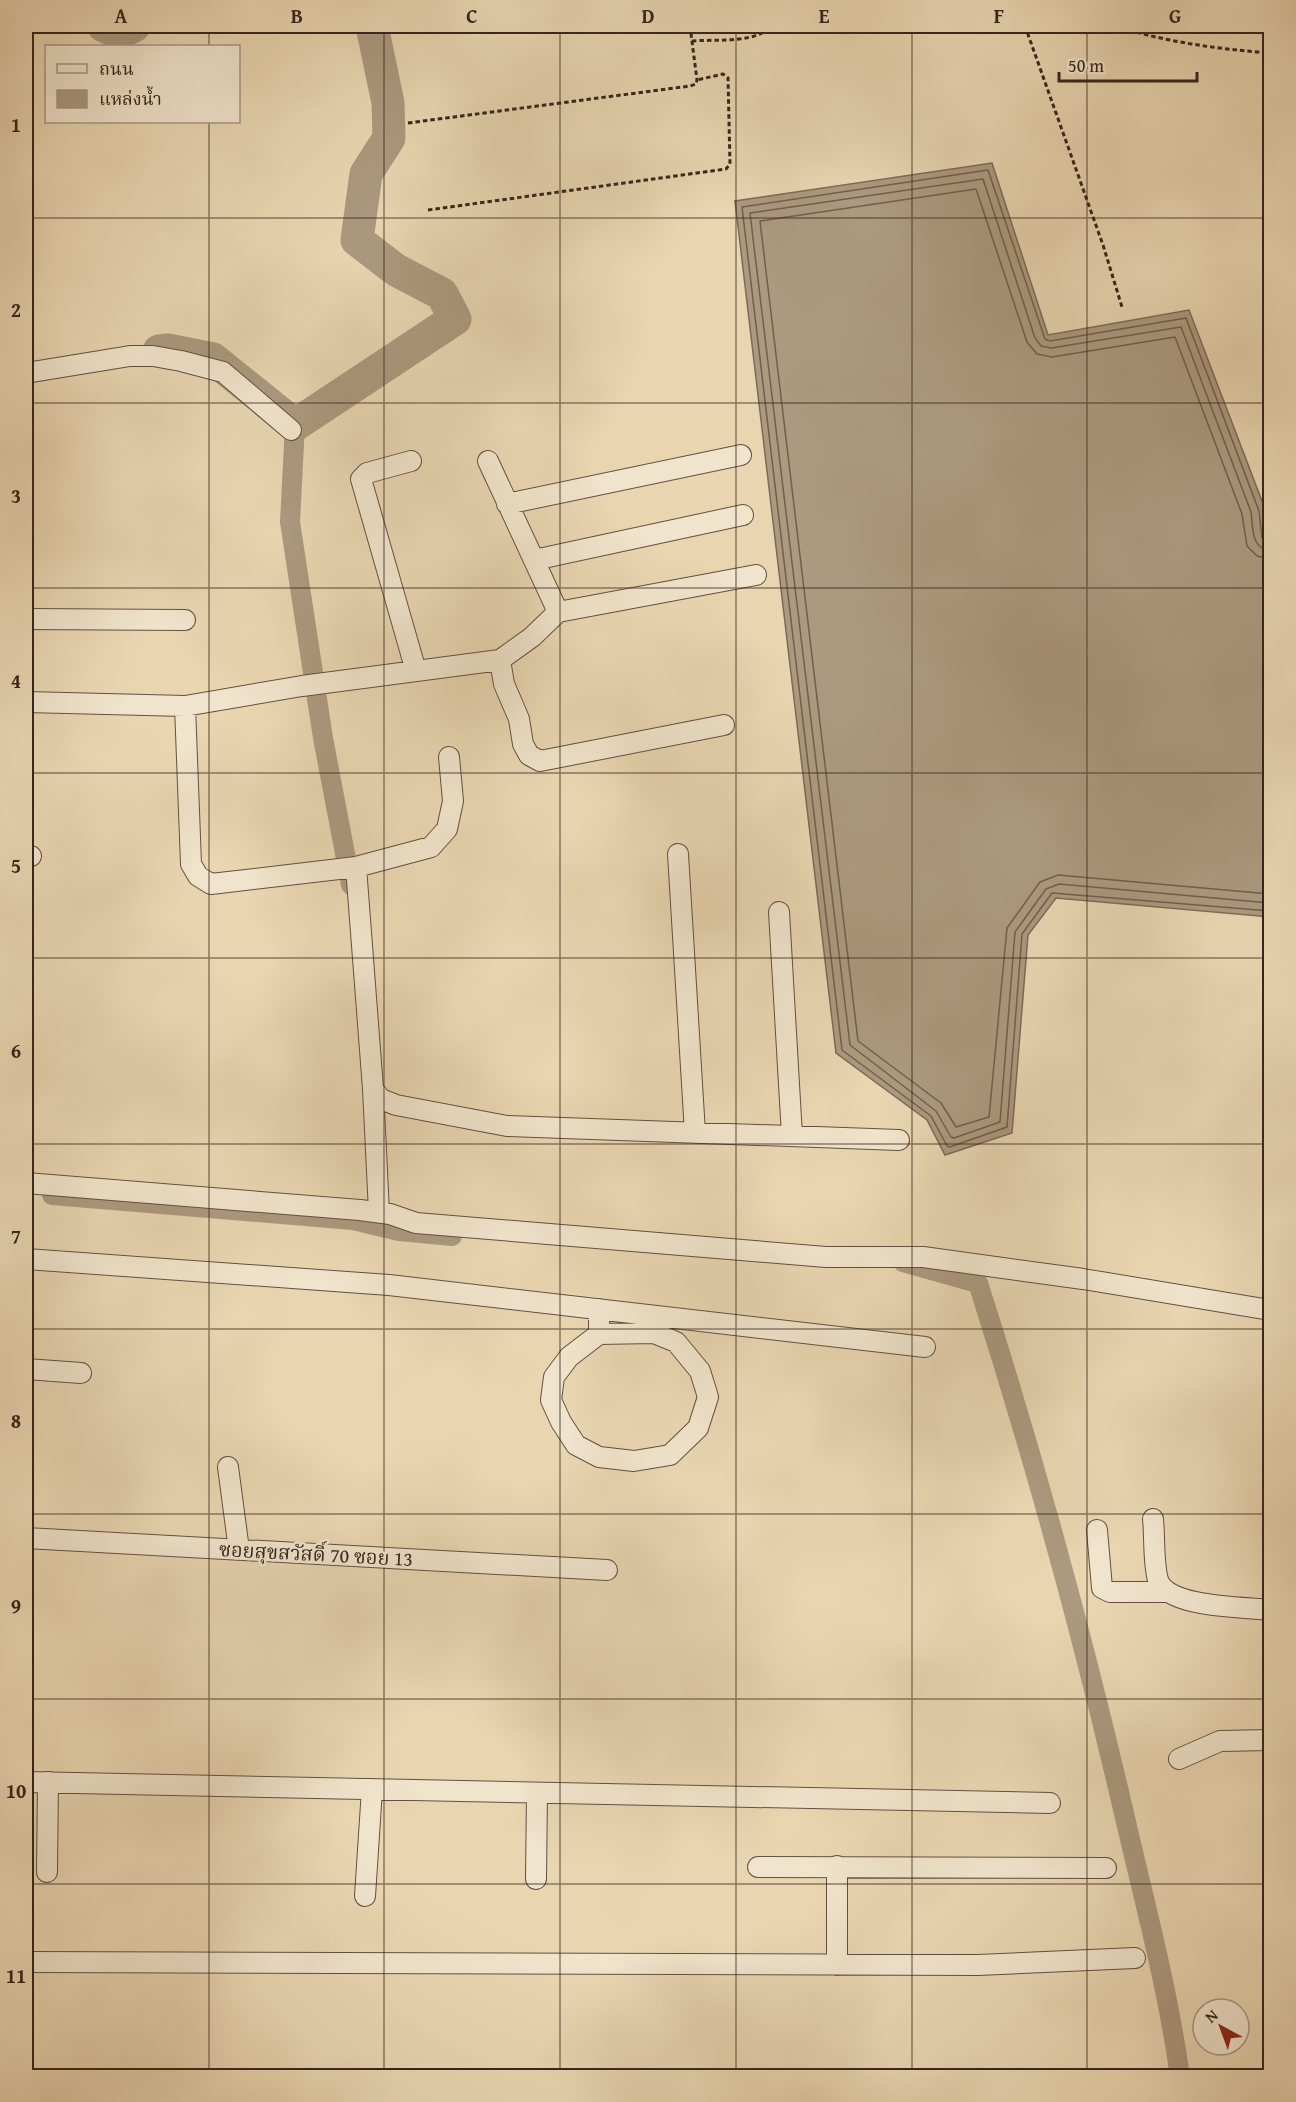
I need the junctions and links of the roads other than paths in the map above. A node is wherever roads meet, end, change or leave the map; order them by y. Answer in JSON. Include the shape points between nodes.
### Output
{"nodes":[{"id":1,"x":26,"y":373,"type":"edge"},
{"id":2,"x":291,"y":430,"type":"dead end"},
{"id":3,"x":741,"y":455,"type":"dead end"},
{"id":4,"x":411,"y":461,"type":"dead end"},
{"id":5,"x":488,"y":461,"type":"dead end"},
{"id":6,"x":507,"y":504,"type":"junction"},
{"id":7,"x":743,"y":515,"type":"dead end"},
{"id":8,"x":534,"y":560,"type":"junction"},
{"id":9,"x":756,"y":575,"type":"dead end"},
{"id":10,"x":558,"y":612,"type":"junction"},
{"id":11,"x":26,"y":619,"type":"edge"},
{"id":12,"x":185,"y":620,"type":"dead end"},
{"id":13,"x":500,"y":660,"type":"junction"},
{"id":14,"x":416,"y":671,"type":"junction"},
{"id":15,"x":26,"y":702,"type":"edge"},
{"id":16,"x":185,"y":706,"type":"junction"},
{"id":17,"x":724,"y":725,"type":"dead end"},
{"id":18,"x":449,"y":757,"type":"dead end"},
{"id":19,"x":678,"y":854,"type":"dead end"},
{"id":20,"x":356,"y":867,"type":"junction"},
{"id":21,"x":778,"y":912,"type":"dead end"},
{"id":22,"x":373,"y":1089,"type":"junction"},
{"id":23,"x":695,"y":1133,"type":"junction"},
{"id":24,"x":792,"y":1136,"type":"junction"},
{"id":25,"x":899,"y":1140,"type":"dead end"},
{"id":26,"x":26,"y":1183,"type":"edge"},
{"id":27,"x":379,"y":1212,"type":"junction"},
{"id":28,"x":26,"y":1258,"type":"edge"},
{"id":29,"x":599,"y":1309,"type":"junction"},
{"id":30,"x":1270,"y":1310,"type":"edge"},
{"id":31,"x":599,"y":1334,"type":"junction"},
{"id":32,"x":925,"y":1347,"type":"dead end"},
{"id":33,"x":26,"y":1369,"type":"edge"},
{"id":34,"x":81,"y":1373,"type":"dead end"},
{"id":35,"x":228,"y":1467,"type":"dead end"},
{"id":36,"x":1153,"y":1519,"type":"dead end"},
{"id":37,"x":1097,"y":1530,"type":"dead end"},
{"id":38,"x":26,"y":1538,"type":"edge"},
{"id":39,"x":239,"y":1550,"type":"junction"},
{"id":40,"x":607,"y":1570,"type":"dead end"},
{"id":41,"x":1166,"y":1592,"type":"junction"},
{"id":42,"x":1270,"y":1610,"type":"edge"},
{"id":43,"x":1270,"y":1740,"type":"edge"},
{"id":44,"x":1179,"y":1759,"type":"dead end"},
{"id":45,"x":26,"y":1782,"type":"edge"},
{"id":46,"x":48,"y":1782,"type":"junction"},
{"id":47,"x":372,"y":1789,"type":"junction"},
{"id":48,"x":537,"y":1793,"type":"junction"},
{"id":49,"x":1050,"y":1803,"type":"dead end"},
{"id":50,"x":837,"y":1866,"type":"junction"},
{"id":51,"x":758,"y":1867,"type":"dead end"},
{"id":52,"x":1106,"y":1868,"type":"dead end"},
{"id":53,"x":47,"y":1872,"type":"dead end"},
{"id":54,"x":536,"y":1879,"type":"dead end"},
{"id":55,"x":365,"y":1896,"type":"dead end"},
{"id":56,"x":1135,"y":1958,"type":"dead end"},
{"id":57,"x":26,"y":1962,"type":"edge"},
{"id":58,"x":837,"y":1965,"type":"junction"}],
"edges":[{"from":1,"to":2,"type":"street","via":[[130,356],[181,361],[223,372]]},
{"from":3,"to":6,"type":"street"},
{"from":4,"to":14,"type":"street","via":[[367,473],[361,479]]},
{"from":5,"to":6,"type":"street"},
{"from":6,"to":8,"type":"street"},
{"from":7,"to":8,"type":"street"},
{"from":8,"to":10,"type":"street"},
{"from":9,"to":10,"type":"street"},
{"from":10,"to":13,"type":"street"},
{"from":11,"to":12,"type":"street"},
{"from":13,"to":14,"type":"street"},
{"from":13,"to":17,"type":"street","via":[[523,744],[529,755],[540,761]]},
{"from":14,"to":16,"type":"street"},
{"from":15,"to":16,"type":"street"},
{"from":16,"to":20,"type":"street","via":[[191,864],[198,876],[211,884]]},
{"from":18,"to":20,"type":"street","via":[[453,801],[447,830],[431,847]]},
{"from":19,"to":23,"type":"street"},
{"from":20,"to":22,"type":"street"},
{"from":21,"to":24,"type":"street"},
{"from":22,"to":23,"type":"street","via":[[381,1099],[396,1105],[507,1126]]},
{"from":22,"to":27,"type":"street"},
{"from":23,"to":24,"type":"street"},
{"from":24,"to":25,"type":"street"},
{"from":26,"to":27,"type":"street"},
{"from":27,"to":30,"type":"street","via":[[416,1223],[763,1252],[849,1258],[922,1257]]},
{"from":28,"to":29,"type":"street","via":[[388,1285]]},
{"from":29,"to":31,"type":"street"},
{"from":29,"to":32,"type":"street"},
{"from":31,"to":31,"type":"street","via":[[569,1357],[554,1377],[551,1400],[561,1422],[576,1445],[598,1457],[634,1461],[670,1455],[698,1428],[708,1396],[700,1371],[676,1342],[654,1333]]},
{"from":33,"to":34,"type":"street"},
{"from":35,"to":39,"type":"street"},
{"from":36,"to":41,"type":"street","via":[[1158,1580]]},
{"from":37,"to":41,"type":"street","via":[[1102,1588],[1110,1592]]},
{"from":38,"to":39,"type":"street","name":"ซอยสุขสวัสดิ์ 70 ซอย 13"},
{"from":39,"to":40,"type":"street","name":"ซอยสุขสวัสดิ์ 70 ซอย 13"},
{"from":41,"to":42,"type":"street","via":[[1181,1600]]},
{"from":43,"to":44,"type":"street","via":[[1220,1741]]},
{"from":45,"to":46,"type":"street"},
{"from":46,"to":47,"type":"street"},
{"from":46,"to":53,"type":"street"},
{"from":47,"to":48,"type":"street"},
{"from":47,"to":55,"type":"street"},
{"from":48,"to":49,"type":"street"},
{"from":48,"to":54,"type":"street"},
{"from":50,"to":51,"type":"street"},
{"from":50,"to":52,"type":"street"},
{"from":50,"to":58,"type":"street"},
{"from":56,"to":58,"type":"street","via":[[978,1965]]},
{"from":57,"to":58,"type":"street"}]}
